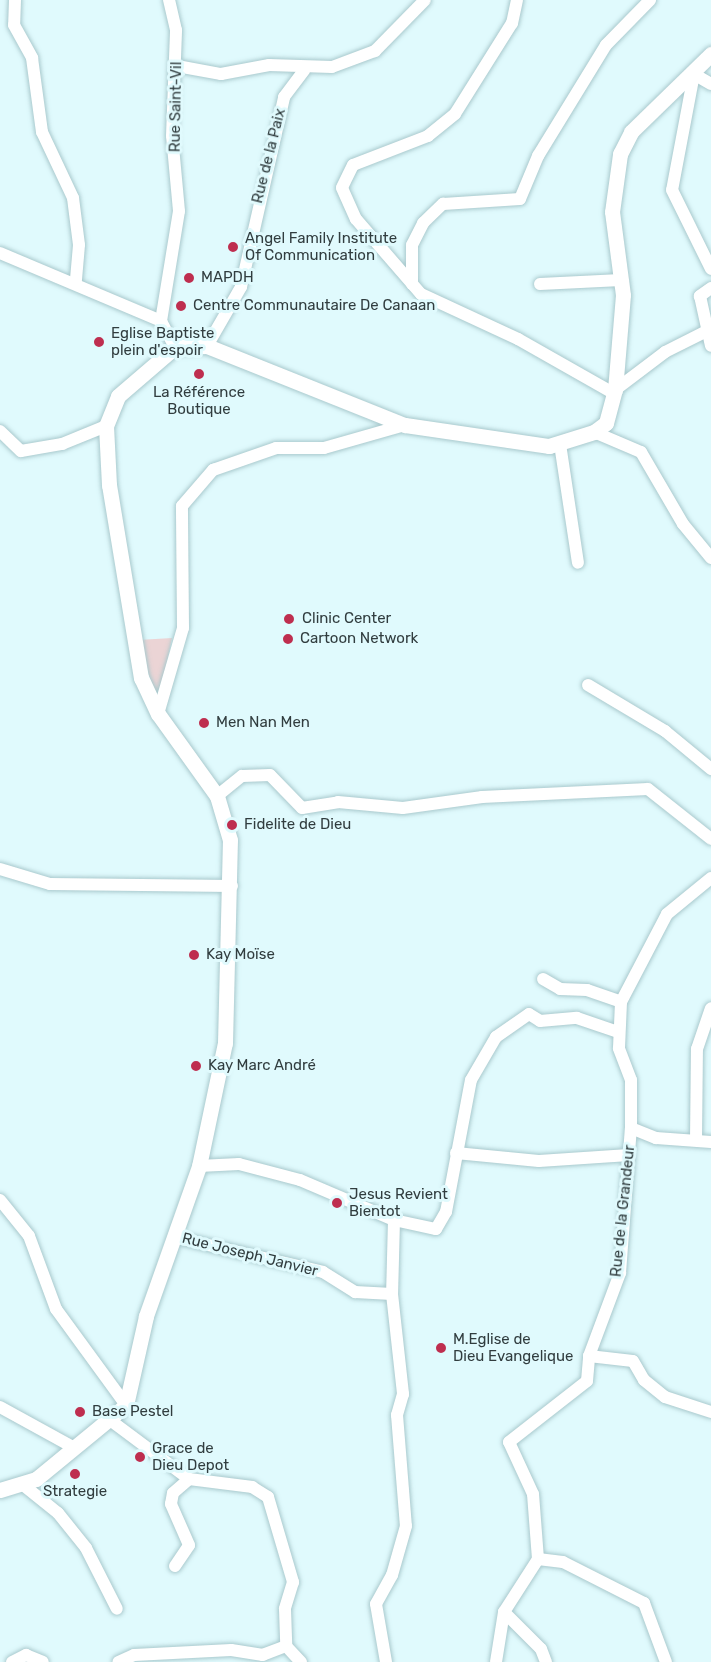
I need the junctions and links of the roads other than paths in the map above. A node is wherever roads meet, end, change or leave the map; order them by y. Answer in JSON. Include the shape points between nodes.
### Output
{"nodes":[{"id":1,"x":15,"y":0,"type":"edge"},
{"id":2,"x":169,"y":0,"type":"edge"},
{"id":3,"x":425,"y":0,"type":"edge"},
{"id":4,"x":517,"y":0,"type":"edge"},
{"id":5,"x":650,"y":0,"type":"edge"},
{"id":6,"x":711,"y":54,"type":"edge"},
{"id":7,"x":177,"y":66,"type":"junction"},
{"id":8,"x":304,"y":70,"type":"junction"},
{"id":9,"x":694,"y":74,"type":"junction"},
{"id":10,"x":711,"y":84,"type":"edge"},
{"id":11,"x":0,"y":253,"type":"edge"},
{"id":12,"x":711,"y":269,"type":"edge"},
{"id":13,"x":621,"y":280,"type":"junction"},
{"id":14,"x":76,"y":281,"type":"junction"},
{"id":15,"x":412,"y":284,"type":"junction"},
{"id":16,"x":540,"y":284,"type":"dead end"},
{"id":17,"x":711,"y":288,"type":"edge"},
{"id":18,"x":161,"y":321,"type":"junction"},
{"id":19,"x":709,"y":334,"type":"edge"},
{"id":20,"x":207,"y":346,"type":"junction"},
{"id":21,"x":711,"y":346,"type":"edge"},
{"id":22,"x":175,"y":347,"type":"junction"},
{"id":23,"x":614,"y":391,"type":"junction"},
{"id":24,"x":405,"y":425,"type":"junction"},
{"id":25,"x":106,"y":426,"type":"junction"},
{"id":26,"x":0,"y":431,"type":"edge"},
{"id":27,"x":594,"y":432,"type":"junction"},
{"id":28,"x":560,"y":444,"type":"junction"},
{"id":29,"x":711,"y":558,"type":"edge"},
{"id":30,"x":578,"y":563,"type":"dead end"},
{"id":31,"x":588,"y":684,"type":"dead end"},
{"id":32,"x":158,"y":714,"type":"junction"},
{"id":33,"x":711,"y":769,"type":"edge"},
{"id":34,"x":217,"y":796,"type":"junction"},
{"id":35,"x":711,"y":839,"type":"edge"},
{"id":36,"x":0,"y":868,"type":"edge"},
{"id":37,"x":711,"y":878,"type":"edge"},
{"id":38,"x":232,"y":886,"type":"junction"},
{"id":39,"x":543,"y":979,"type":"dead end"},
{"id":40,"x":621,"y":1002,"type":"junction"},
{"id":41,"x":711,"y":1008,"type":"edge"},
{"id":42,"x":618,"y":1032,"type":"junction"},
{"id":43,"x":632,"y":1128,"type":"junction"},
{"id":44,"x":696,"y":1140,"type":"junction"},
{"id":45,"x":711,"y":1142,"type":"edge"},
{"id":46,"x":456,"y":1153,"type":"junction"},
{"id":47,"x":629,"y":1155,"type":"junction"},
{"id":48,"x":199,"y":1166,"type":"junction"},
{"id":49,"x":0,"y":1200,"type":"edge"},
{"id":50,"x":394,"y":1220,"type":"junction"},
{"id":51,"x":174,"y":1237,"type":"junction"},
{"id":52,"x":392,"y":1294,"type":"junction"},
{"id":53,"x":589,"y":1356,"type":"junction"},
{"id":54,"x":126,"y":1405,"type":"junction"},
{"id":55,"x":0,"y":1407,"type":"edge"},
{"id":56,"x":711,"y":1412,"type":"edge"},
{"id":57,"x":102,"y":1424,"type":"junction"},
{"id":58,"x":70,"y":1446,"type":"junction"},
{"id":59,"x":189,"y":1479,"type":"junction"},
{"id":60,"x":22,"y":1484,"type":"junction"},
{"id":61,"x":0,"y":1490,"type":"edge"},
{"id":62,"x":538,"y":1559,"type":"junction"},
{"id":63,"x":174,"y":1566,"type":"dead end"},
{"id":64,"x":117,"y":1609,"type":"dead end"},
{"id":65,"x":504,"y":1612,"type":"junction"},
{"id":66,"x":286,"y":1646,"type":"junction"},
{"id":67,"x":12,"y":1662,"type":"edge"},
{"id":68,"x":43,"y":1662,"type":"edge"},
{"id":69,"x":118,"y":1662,"type":"edge"},
{"id":70,"x":301,"y":1662,"type":"edge"},
{"id":71,"x":386,"y":1662,"type":"edge"},
{"id":72,"x":496,"y":1662,"type":"edge"},
{"id":73,"x":546,"y":1662,"type":"edge"},
{"id":74,"x":666,"y":1662,"type":"edge"}],
"edges":[{"from":1,"to":14,"type":"street","via":[[14,25],[32,58],[42,132],[73,198],[79,245]]},
{"from":2,"to":7,"type":"street","name":"Rue Saint-Vil"},
{"from":3,"to":8,"type":"street","via":[[375,51]]},
{"from":4,"to":15,"type":"street","via":[[512,23],[455,114],[428,136],[353,165],[342,183],[356,219]]},
{"from":5,"to":15,"type":"street","via":[[606,45],[538,156],[520,199],[443,204],[423,223],[412,245]]},
{"from":6,"to":9,"type":"street"},
{"from":7,"to":8,"type":"street","via":[[221,74],[269,65]]},
{"from":7,"to":18,"type":"street","name":"Rue Saint-Vil","via":[[172,136],[179,211]]},
{"from":8,"to":20,"type":"street","name":"Rue de la Paix","via":[[284,97],[241,287]]},
{"from":9,"to":10,"type":"street"},
{"from":9,"to":12,"type":"street","via":[[672,190]]},
{"from":9,"to":13,"type":"street","via":[[631,132],[620,154],[612,212]]},
{"from":11,"to":14,"type":"street"},
{"from":13,"to":16,"type":"street"},
{"from":13,"to":23,"type":"street"},
{"from":14,"to":18,"type":"street","via":[[106,300]]},
{"from":15,"to":23,"type":"street","via":[[421,294],[518,339]]},
{"from":17,"to":19,"type":"street","via":[[700,296]]},
{"from":18,"to":22,"type":"street"},
{"from":19,"to":21,"type":"street"},
{"from":19,"to":23,"type":"street","via":[[665,352]]},
{"from":20,"to":22,"type":"street"},
{"from":20,"to":24,"type":"street"},
{"from":22,"to":25,"type":"street","via":[[118,396]]},
{"from":23,"to":27,"type":"street","via":[[606,423]]},
{"from":24,"to":28,"type":"street"},
{"from":24,"to":32,"type":"street","via":[[324,447],[276,448],[223,466],[213,470],[182,506],[183,628]]},
{"from":25,"to":26,"type":"street","via":[[62,444],[21,451]]},
{"from":25,"to":32,"type":"street","via":[[109,484],[141,678]]},
{"from":27,"to":28,"type":"street"},
{"from":27,"to":29,"type":"street","via":[[641,452],[683,524]]},
{"from":28,"to":30,"type":"street"},
{"from":31,"to":33,"type":"street","via":[[665,731]]},
{"from":32,"to":34,"type":"street"},
{"from":34,"to":35,"type":"street","via":[[242,776],[270,776],[302,808],[338,802],[403,807],[482,797],[648,789]]},
{"from":34,"to":38,"type":"street","via":[[230,840]]},
{"from":36,"to":38,"type":"street","via":[[50,884]]},
{"from":37,"to":40,"type":"street","name":"Rue de la Grandeur","via":[[667,914]]},
{"from":38,"to":48,"type":"street","via":[[225,1043]]},
{"from":39,"to":40,"type":"street","via":[[560,989],[587,990]]},
{"from":40,"to":42,"type":"street","name":"Rue de la Grandeur"},
{"from":41,"to":44,"type":"street","via":[[697,1049]]},
{"from":42,"to":43,"type":"street","name":"Rue de la Grandeur","via":[[631,1080]]},
{"from":42,"to":46,"type":"street","via":[[577,1018],[540,1021],[529,1014],[496,1037],[471,1080]]},
{"from":43,"to":44,"type":"street","via":[[656,1138]]},
{"from":43,"to":47,"type":"street","name":"Rue de la Grandeur"},
{"from":44,"to":45,"type":"street"},
{"from":46,"to":47,"type":"street","via":[[539,1161]]},
{"from":46,"to":50,"type":"street","via":[[446,1212],[436,1229]]},
{"from":47,"to":53,"type":"street","name":"Rue de la Grandeur","via":[[620,1273]]},
{"from":48,"to":50,"type":"street","via":[[238,1164],[300,1180]]},
{"from":48,"to":51,"type":"street"},
{"from":49,"to":54,"type":"street","via":[[29,1236],[56,1309]]},
{"from":50,"to":52,"type":"street"},
{"from":51,"to":52,"type":"street","name":"Rue Joseph Janvier","via":[[323,1272],[355,1292]]},
{"from":51,"to":54,"type":"street","via":[[132,1365]]},
{"from":52,"to":71,"type":"street","via":[[403,1394],[397,1415],[406,1526],[392,1575],[376,1604]]},
{"from":53,"to":56,"type":"street","via":[[633,1361],[644,1380],[665,1397]]},
{"from":53,"to":62,"type":"street","name":"Rue de la Grandeur","via":[[587,1381],[509,1442],[533,1494]]},
{"from":54,"to":57,"type":"street"},
{"from":55,"to":58,"type":"street"},
{"from":57,"to":58,"type":"street"},
{"from":57,"to":59,"type":"street","via":[[110,1420]]},
{"from":58,"to":60,"type":"street","via":[[36,1479]]},
{"from":59,"to":63,"type":"street","via":[[173,1493],[171,1504],[189,1545]]},
{"from":59,"to":66,"type":"street","via":[[252,1487],[268,1497],[293,1582],[285,1609]]},
{"from":60,"to":61,"type":"street"},
{"from":60,"to":64,"type":"street","via":[[58,1513],[86,1548]]},
{"from":62,"to":65,"type":"street"},
{"from":62,"to":74,"type":"street","via":[[562,1562],[644,1603]]},
{"from":65,"to":72,"type":"street"},
{"from":65,"to":73,"type":"street","via":[[541,1649]]},
{"from":66,"to":69,"type":"street","via":[[263,1655],[231,1650],[134,1655]]},
{"from":66,"to":70,"type":"street"},
{"from":67,"to":68,"type":"street","via":[[26,1654]]}]}
